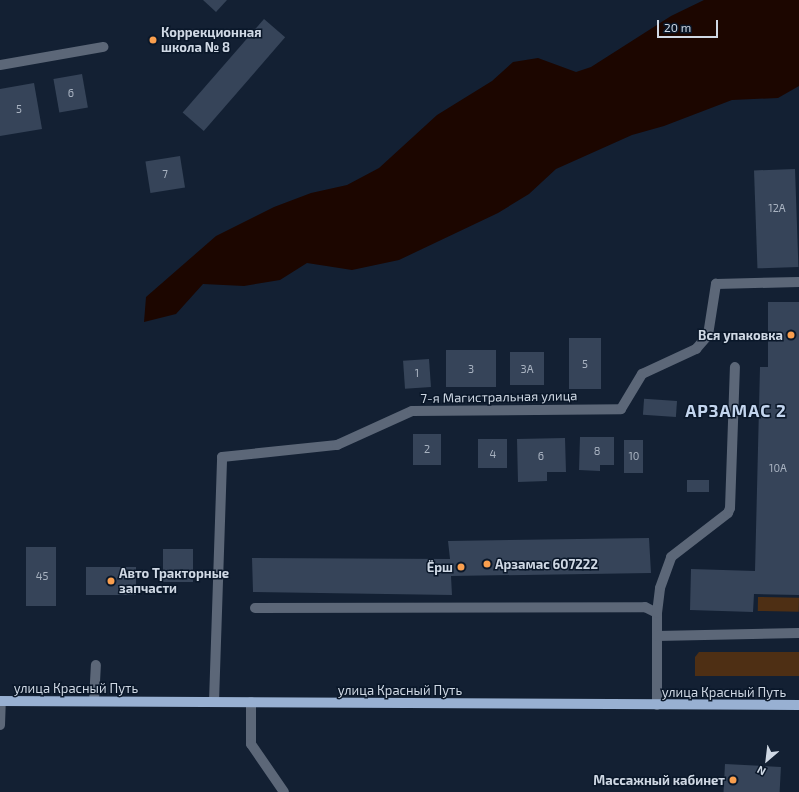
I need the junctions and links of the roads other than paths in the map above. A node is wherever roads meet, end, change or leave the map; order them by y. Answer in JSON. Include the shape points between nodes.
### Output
{"nodes":[{"id":1,"x":104,"y":46,"type":"dead end"},
{"id":2,"x":0,"y":65,"type":"edge"},
{"id":3,"x":799,"y":282,"type":"edge"},
{"id":4,"x":734,"y":367,"type":"dead end"},
{"id":5,"x":255,"y":608,"type":"dead end"},
{"id":6,"x":657,"y":613,"type":"junction"},
{"id":7,"x":799,"y":633,"type":"edge"},
{"id":8,"x":657,"y":636,"type":"junction"},
{"id":9,"x":96,"y":664,"type":"dead end"},
{"id":10,"x":0,"y":701,"type":"edge"},
{"id":11,"x":94,"y":701,"type":"junction"},
{"id":12,"x":214,"y":702,"type":"junction"},
{"id":13,"x":251,"y":702,"type":"junction"},
{"id":14,"x":657,"y":705,"type":"junction"},
{"id":15,"x":799,"y":706,"type":"edge"},
{"id":16,"x":0,"y":725,"type":"edge"},
{"id":17,"x":284,"y":792,"type":"edge"}],
"edges":[{"from":1,"to":2,"type":"street"},
{"from":3,"to":12,"type":"street","name":"7-я Магистральная улица","via":[[716,284],[708,335],[696,349],[642,374],[621,409],[412,411],[338,445],[222,457]]},
{"from":4,"to":6,"type":"street","via":[[730,508],[728,513],[671,557],[660,588]]},
{"from":5,"to":6,"type":"street","via":[[645,607]]},
{"from":6,"to":8,"type":"street"},
{"from":7,"to":8,"type":"street"},
{"from":8,"to":14,"type":"street"},
{"from":9,"to":11,"type":"street"},
{"from":10,"to":11,"type":"main road","name":"улица Красный Путь"},
{"from":10,"to":16,"type":"street"},
{"from":11,"to":12,"type":"main road","name":"улица Красный Путь"},
{"from":12,"to":13,"type":"main road","name":"улица Красный Путь"},
{"from":13,"to":14,"type":"main road","name":"улица Красный Путь"},
{"from":13,"to":17,"type":"street","via":[[252,744]]},
{"from":14,"to":15,"type":"main road","name":"улица Красный Путь"}]}
